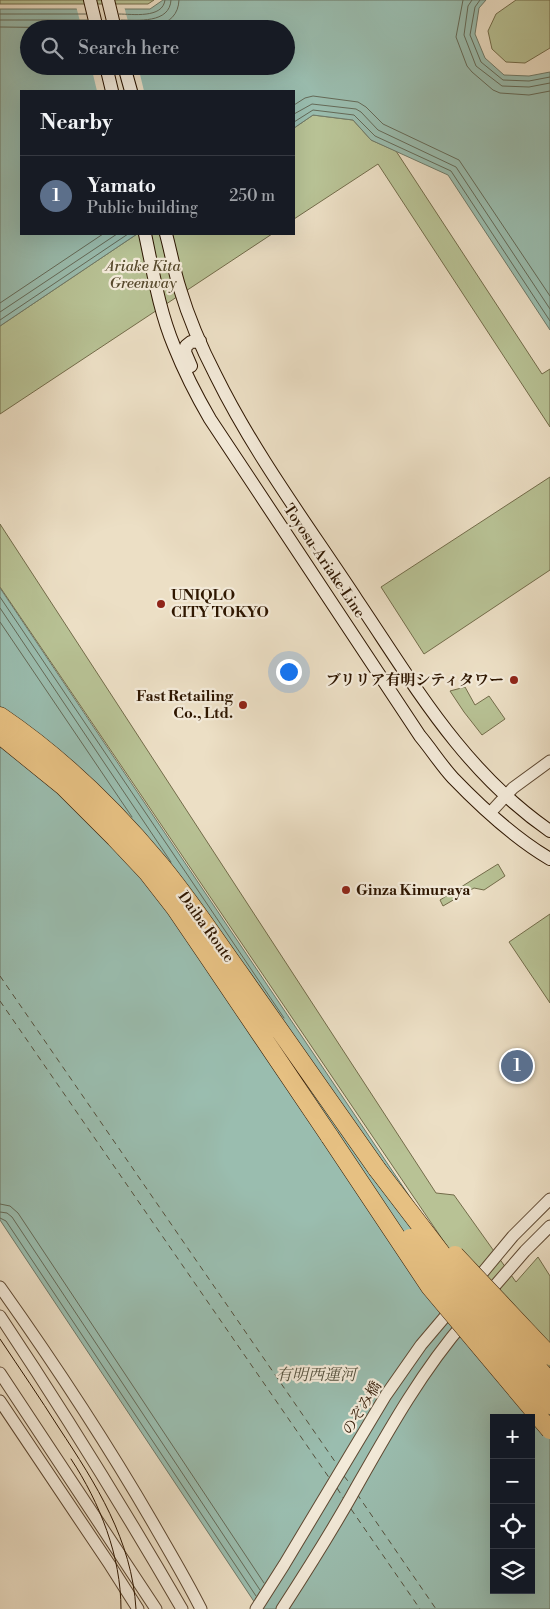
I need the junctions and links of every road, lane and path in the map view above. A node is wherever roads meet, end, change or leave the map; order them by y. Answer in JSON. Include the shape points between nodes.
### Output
{"nodes":[{"id":1,"x":90,"y":0,"type":"edge"},
{"id":2,"x":108,"y":0,"type":"edge"},
{"id":3,"x":95,"y":20,"type":"edge"},
{"id":4,"x":113,"y":20,"type":"edge"},
{"id":5,"x":108,"y":75,"type":"edge"},
{"id":6,"x":127,"y":75,"type":"edge"},
{"id":7,"x":112,"y":90,"type":"edge"},
{"id":8,"x":131,"y":90,"type":"edge"},
{"id":9,"x":144,"y":235,"type":"edge"},
{"id":10,"x":166,"y":235,"type":"edge"},
{"id":11,"x":200,"y":341,"type":"junction"},
{"id":12,"x":192,"y":388,"type":"junction"},
{"id":13,"x":0,"y":716,"type":"edge"},
{"id":14,"x":0,"y":735,"type":"edge"},
{"id":15,"x":550,"y":761,"type":"edge"},
{"id":16,"x":505,"y":796,"type":"junction"},
{"id":17,"x":490,"y":814,"type":"junction"},
{"id":18,"x":550,"y":831,"type":"edge"},
{"id":19,"x":550,"y":859,"type":"edge"},
{"id":20,"x":330,"y":1138,"type":"junction"},
{"id":21,"x":377,"y":1169,"type":"junction"},
{"id":22,"x":550,"y":1199,"type":"edge"},
{"id":23,"x":550,"y":1226,"type":"edge"},
{"id":24,"x":0,"y":1287,"type":"edge"},
{"id":25,"x":0,"y":1316,"type":"edge"},
{"id":26,"x":550,"y":1356,"type":"edge"},
{"id":27,"x":0,"y":1373,"type":"edge"},
{"id":28,"x":0,"y":1378,"type":"edge"},
{"id":29,"x":550,"y":1382,"type":"edge"},
{"id":30,"x":0,"y":1401,"type":"edge"},
{"id":31,"x":550,"y":1405,"type":"edge"},
{"id":32,"x":550,"y":1430,"type":"edge"},
{"id":33,"x":41,"y":1434,"type":"junction"},
{"id":34,"x":191,"y":1590,"type":"junction"},
{"id":35,"x":138,"y":1609,"type":"edge"},
{"id":36,"x":156,"y":1609,"type":"edge"},
{"id":37,"x":182,"y":1609,"type":"edge"},
{"id":38,"x":201,"y":1609,"type":"edge"},
{"id":39,"x":206,"y":1609,"type":"edge"},
{"id":40,"x":256,"y":1609,"type":"edge"},
{"id":41,"x":282,"y":1609,"type":"edge"}],
"edges":[{"from":1,"to":3,"type":"main road"},
{"from":2,"to":4,"type":"main road"},
{"from":5,"to":7,"type":"main road"},
{"from":6,"to":8,"type":"main road"},
{"from":9,"to":12,"type":"main road","name":"Toyosu-Ariake Line","via":[[173,346]]},
{"from":10,"to":11,"type":"main road","name":"Toyosu-Ariake Line","via":[[180,290]]},
{"from":11,"to":12,"type":"main road","via":[[191,342],[185,349],[193,372]]},
{"from":11,"to":16,"type":"main road","name":"Toyosu-Ariake Line","via":[[232,408],[276,479],[432,713],[470,761]]},
{"from":12,"to":17,"type":"main road","name":"Toyosu-Ariake Line","via":[[420,736],[452,777]]},
{"from":13,"to":21,"type":"highway","name":"Daiba Route","via":[[74,775],[128,827],[159,863]]},
{"from":14,"to":20,"type":"highway","name":"Daiba Route","via":[[63,786],[147,872],[208,955]]},
{"from":15,"to":16,"type":"street"},
{"from":16,"to":17,"type":"street"},
{"from":16,"to":18,"type":"main road","name":"Toyosu-Ariake Line"},
{"from":17,"to":19,"type":"main road","name":"Toyosu-Ariake Line"},
{"from":20,"to":31,"type":"highway","bridge":true,"via":[[441,1277]]},
{"from":20,"to":32,"type":"highway","bridge":true,"via":[[430,1287]]},
{"from":21,"to":26,"type":"highway","bridge":true},
{"from":21,"to":29,"type":"highway","bridge":true,"via":[[468,1288]]},
{"from":22,"to":40,"type":"street","name":"のぞみ橋","bridge":true,"via":[[513,1236],[403,1370]]},
{"from":23,"to":41,"type":"street","bridge":true,"via":[[457,1330],[419,1382]]},
{"from":24,"to":34,"type":"street","via":[[103,1440]]},
{"from":25,"to":37,"type":"street","via":[[84,1445]]},
{"from":27,"to":33,"type":"street"},
{"from":28,"to":33,"type":"street"},
{"from":30,"to":35,"type":"street"},
{"from":33,"to":36,"type":"street"},
{"from":34,"to":38,"type":"street"},
{"from":34,"to":39,"type":"street"}]}
